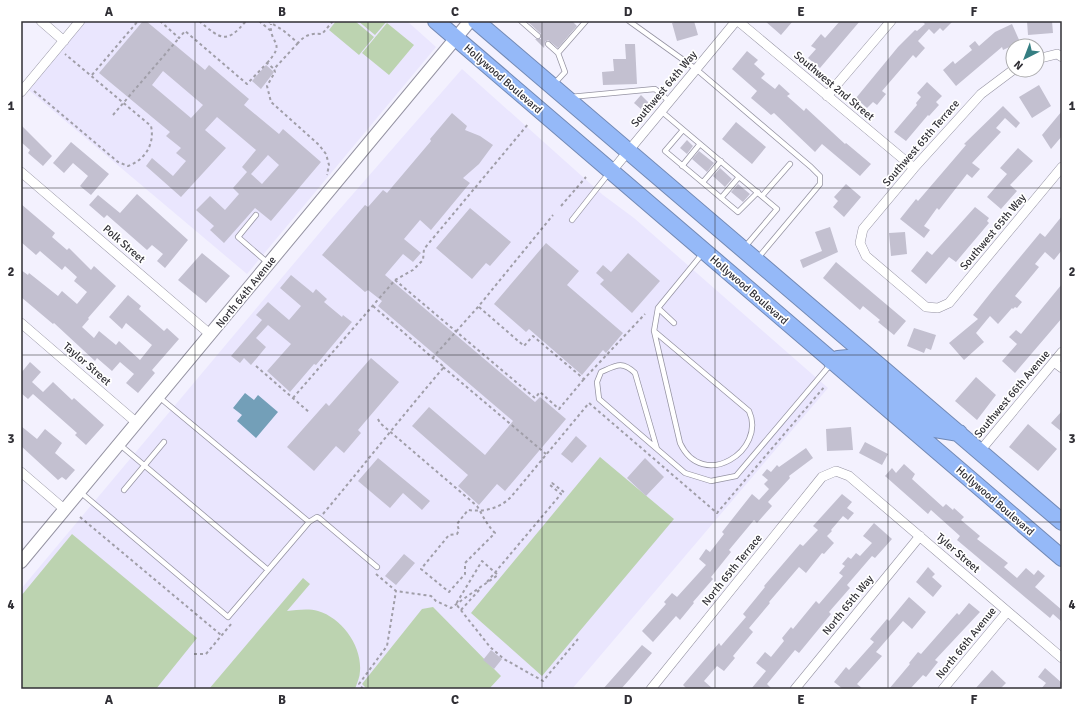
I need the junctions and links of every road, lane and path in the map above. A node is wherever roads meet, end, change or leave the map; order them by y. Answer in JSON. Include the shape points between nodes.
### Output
{"nodes":[{"id":1,"x":41,"y":21,"type":"edge"},
{"id":2,"x":80,"y":21,"type":"edge"},
{"id":3,"x":138,"y":21,"type":"edge"},
{"id":4,"x":160,"y":21,"type":"edge"},
{"id":5,"x":199,"y":21,"type":"edge"},
{"id":6,"x":246,"y":21,"type":"edge"},
{"id":7,"x":259,"y":21,"type":"edge"},
{"id":8,"x":268,"y":21,"type":"edge"},
{"id":9,"x":333,"y":21,"type":"edge"},
{"id":10,"x":436,"y":21,"type":"edge"},
{"id":11,"x":470,"y":21,"type":"edge"},
{"id":12,"x":476,"y":21,"type":"edge"},
{"id":13,"x":521,"y":21,"type":"edge"},
{"id":14,"x":586,"y":21,"type":"edge"},
{"id":15,"x":629,"y":21,"type":"edge"},
{"id":16,"x":737,"y":21,"type":"edge"},
{"id":17,"x":891,"y":21,"type":"edge"},
{"id":18,"x":272,"y":24,"type":"junction"},
{"id":19,"x":271,"y":31,"type":"junction"},
{"id":20,"x":538,"y":36,"type":"dead end"},
{"id":21,"x":179,"y":38,"type":"junction"},
{"id":22,"x":456,"y":38,"type":"junction"},
{"id":23,"x":64,"y":41,"type":"junction"},
{"id":24,"x":298,"y":43,"type":"junction"},
{"id":25,"x":548,"y":44,"type":"dead end"},
{"id":26,"x":66,"y":54,"type":"dead end"},
{"id":27,"x":558,"y":54,"type":"junction"},
{"id":28,"x":1059,"y":56,"type":"edge"},
{"id":29,"x":1045,"y":58,"type":"edge"},
{"id":30,"x":267,"y":63,"type":"junction"},
{"id":31,"x":696,"y":69,"type":"junction"},
{"id":32,"x":274,"y":70,"type":"junction"},
{"id":33,"x":92,"y":76,"type":"junction"},
{"id":34,"x":1005,"y":76,"type":"edge"},
{"id":35,"x":552,"y":86,"type":"junction"},
{"id":36,"x":21,"y":92,"type":"edge"},
{"id":37,"x":34,"y":92,"type":"dead end"},
{"id":38,"x":827,"y":96,"type":"junction"},
{"id":39,"x":567,"y":98,"type":"junction"},
{"id":40,"x":669,"y":101,"type":"junction"},
{"id":41,"x":124,"y":103,"type":"junction"},
{"id":42,"x":661,"y":111,"type":"junction"},
{"id":43,"x":113,"y":115,"type":"dead end"},
{"id":44,"x":529,"y":123,"type":"dead end"},
{"id":45,"x":683,"y":130,"type":"junction"},
{"id":46,"x":700,"y":144,"type":"junction"},
{"id":47,"x":629,"y":150,"type":"junction"},
{"id":48,"x":721,"y":161,"type":"junction"},
{"id":49,"x":790,"y":164,"type":"dead end"},
{"id":50,"x":682,"y":166,"type":"junction"},
{"id":51,"x":914,"y":168,"type":"junction"},
{"id":52,"x":1062,"y":168,"type":"edge"},
{"id":53,"x":21,"y":172,"type":"edge"},
{"id":54,"x":611,"y":172,"type":"junction"},
{"id":55,"x":327,"y":175,"type":"dead end"},
{"id":56,"x":586,"y":177,"type":"dead end"},
{"id":57,"x":739,"y":177,"type":"junction"},
{"id":58,"x":702,"y":182,"type":"junction"},
{"id":59,"x":758,"y":192,"type":"junction"},
{"id":60,"x":762,"y":196,"type":"junction"},
{"id":61,"x":721,"y":198,"type":"junction"},
{"id":62,"x":560,"y":206,"type":"dead end"},
{"id":63,"x":256,"y":215,"type":"dead end"},
{"id":64,"x":553,"y":215,"type":"dead end"},
{"id":65,"x":572,"y":220,"type":"dead end"},
{"id":66,"x":860,"y":243,"type":"joint"},
{"id":67,"x":744,"y":248,"type":"junction"},
{"id":68,"x":704,"y":252,"type":"junction"},
{"id":69,"x":756,"y":259,"type":"junction"},
{"id":70,"x":269,"y":263,"type":"junction"},
{"id":71,"x":395,"y":280,"type":"junction"},
{"id":72,"x":372,"y":306,"type":"junction"},
{"id":73,"x":478,"y":307,"type":"junction"},
{"id":74,"x":658,"y":308,"type":"junction"},
{"id":75,"x":645,"y":314,"type":"dead end"},
{"id":76,"x":21,"y":323,"type":"edge"},
{"id":77,"x":674,"y":323,"type":"dead end"},
{"id":78,"x":456,"y":331,"type":"junction"},
{"id":79,"x":654,"y":331,"type":"junction"},
{"id":80,"x":211,"y":335,"type":"junction"},
{"id":81,"x":1062,"y":352,"type":"edge"},
{"id":82,"x":832,"y":362,"type":"junction"},
{"id":83,"x":1054,"y":362,"type":"junction"},
{"id":84,"x":256,"y":366,"type":"dead end"},
{"id":85,"x":444,"y":367,"type":"junction"},
{"id":86,"x":1062,"y":368,"type":"edge"},
{"id":87,"x":584,"y":379,"type":"junction"},
{"id":88,"x":825,"y":386,"type":"dead end"},
{"id":89,"x":159,"y":397,"type":"junction"},
{"id":90,"x":293,"y":398,"type":"junction"},
{"id":91,"x":310,"y":413,"type":"dead end"},
{"id":92,"x":378,"y":419,"type":"dead end"},
{"id":93,"x":137,"y":423,"type":"junction"},
{"id":94,"x":389,"y":431,"type":"junction"},
{"id":95,"x":959,"y":433,"type":"junction"},
{"id":96,"x":164,"y":442,"type":"dead end"},
{"id":97,"x":119,"y":444,"type":"junction"},
{"id":98,"x":380,"y":445,"type":"dead end"},
{"id":99,"x":657,"y":449,"type":"junction"},
{"id":100,"x":980,"y":451,"type":"junction"},
{"id":101,"x":546,"y":454,"type":"junction"},
{"id":102,"x":144,"y":465,"type":"junction"},
{"id":103,"x":836,"y":471,"type":"joint"},
{"id":104,"x":21,"y":472,"type":"edge"},
{"id":105,"x":124,"y":490,"type":"dead end"},
{"id":106,"x":79,"y":492,"type":"junction"},
{"id":107,"x":565,"y":493,"type":"dead end"},
{"id":108,"x":64,"y":509,"type":"junction"},
{"id":109,"x":480,"y":511,"type":"junction"},
{"id":110,"x":80,"y":517,"type":"dead end"},
{"id":111,"x":309,"y":522,"type":"junction"},
{"id":112,"x":1062,"y":522,"type":"edge"},
{"id":113,"x":920,"y":536,"type":"junction"},
{"id":114,"x":1062,"y":558,"type":"edge"},
{"id":115,"x":21,"y":562,"type":"edge"},
{"id":116,"x":377,"y":567,"type":"dead end"},
{"id":117,"x":268,"y":570,"type":"junction"},
{"id":118,"x":373,"y":572,"type":"dead end"},
{"id":119,"x":495,"y":572,"type":"junction"},
{"id":120,"x":484,"y":585,"type":"junction"},
{"id":121,"x":396,"y":591,"type":"junction"},
{"id":122,"x":456,"y":604,"type":"junction"},
{"id":123,"x":461,"y":611,"type":"junction"},
{"id":124,"x":1007,"y":612,"type":"junction"},
{"id":125,"x":221,"y":636,"type":"dead end"},
{"id":126,"x":578,"y":639,"type":"dead end"},
{"id":127,"x":1062,"y":658,"type":"edge"},
{"id":128,"x":363,"y":689,"type":"edge"},
{"id":129,"x":651,"y":689,"type":"edge"},
{"id":130,"x":795,"y":689,"type":"edge"},
{"id":131,"x":943,"y":689,"type":"edge"}],
"edges":[{"from":1,"to":23,"type":"street"},
{"from":2,"to":23,"type":"street"},
{"from":3,"to":33,"type":"path"},
{"from":4,"to":21,"type":"path"},
{"from":5,"to":6,"type":"path","via":[[218,36],[224,37],[235,34]]},
{"from":7,"to":19,"type":"path"},
{"from":8,"to":18,"type":"path"},
{"from":9,"to":24,"type":"path","via":[[322,34],[305,35]]},
{"from":10,"to":22,"type":"highway","name":"Hollywood Boulevard"},
{"from":11,"to":22,"type":"street","name":"North 64th Avenue"},
{"from":12,"to":35,"type":"highway"},
{"from":13,"to":20,"type":"lane"},
{"from":14,"to":27,"type":"lane"},
{"from":15,"to":31,"type":"lane"},
{"from":16,"to":31,"type":"street","name":"Southwest 64th Way"},
{"from":16,"to":38,"type":"street","name":"Southwest 2nd Street"},
{"from":17,"to":38,"type":"street"},
{"from":18,"to":19,"type":"path"},
{"from":18,"to":24,"type":"path"},
{"from":19,"to":30,"type":"path","via":[[277,44],[276,52]]},
{"from":21,"to":30,"type":"path","via":[[185,31],[247,84]]},
{"from":21,"to":41,"type":"path"},
{"from":22,"to":54,"type":"highway","name":"Hollywood Boulevard"},
{"from":22,"to":70,"type":"street","name":"North 64th Avenue"},
{"from":23,"to":36,"type":"street"},
{"from":24,"to":32,"type":"path"},
{"from":25,"to":27,"type":"lane"},
{"from":26,"to":33,"type":"path"},
{"from":27,"to":35,"type":"lane","via":[[565,72]]},
{"from":28,"to":29,"type":"street"},
{"from":30,"to":32,"type":"path"},
{"from":31,"to":40,"type":"street","name":"Southwest 64th Way"},
{"from":31,"to":69,"type":"lane","via":[[820,176],[820,184]]},
{"from":32,"to":55,"type":"path","via":[[267,86],[271,102],[326,154],[329,165]]},
{"from":33,"to":41,"type":"path"},
{"from":34,"to":51,"type":"street","name":"Southwest 65th Terrace","via":[[981,94]]},
{"from":35,"to":39,"type":"highway"},
{"from":37,"to":41,"type":"path","via":[[118,162],[128,166],[138,163],[153,136],[150,124]]},
{"from":38,"to":51,"type":"street","name":"Southwest 2nd Street"},
{"from":39,"to":40,"type":"lane","via":[[655,89]]},
{"from":39,"to":47,"type":"highway"},
{"from":40,"to":42,"type":"street","name":"Southwest 64th Way"},
{"from":41,"to":43,"type":"path"},
{"from":42,"to":45,"type":"lane"},
{"from":42,"to":47,"type":"street","name":"Southwest 64th Way"},
{"from":44,"to":71,"type":"path","via":[[424,249],[423,260],[413,270]]},
{"from":45,"to":46,"type":"lane"},
{"from":45,"to":50,"type":"lane","via":[[665,151]]},
{"from":46,"to":48,"type":"lane"},
{"from":46,"to":50,"type":"lane"},
{"from":47,"to":54,"type":"street","name":"Southwest 64th Way"},
{"from":47,"to":67,"type":"highway"},
{"from":48,"to":57,"type":"lane"},
{"from":48,"to":58,"type":"lane"},
{"from":49,"to":60,"type":"lane"},
{"from":50,"to":58,"type":"lane"},
{"from":51,"to":66,"type":"street","name":"Southwest 65th Terrace","via":[[863,229]]},
{"from":52,"to":66,"type":"street","name":"Southwest 65th Way","via":[[949,303],[938,308],[926,307],[866,256]]},
{"from":53,"to":80,"type":"street","name":"Polk Street"},
{"from":54,"to":65,"type":"lane"},
{"from":54,"to":68,"type":"highway","name":"Hollywood Boulevard"},
{"from":56,"to":62,"type":"path"},
{"from":57,"to":59,"type":"lane"},
{"from":57,"to":61,"type":"lane"},
{"from":58,"to":61,"type":"lane"},
{"from":59,"to":60,"type":"lane"},
{"from":59,"to":61,"type":"lane","via":[[738,212]]},
{"from":60,"to":67,"type":"lane","via":[[777,209]]},
{"from":63,"to":70,"type":"lane","via":[[238,237]]},
{"from":64,"to":73,"type":"path"},
{"from":67,"to":69,"type":"highway"},
{"from":68,"to":74,"type":"lane"},
{"from":68,"to":82,"type":"highway","name":"Hollywood Boulevard"},
{"from":69,"to":95,"type":"highway"},
{"from":70,"to":80,"type":"street","name":"North 64th Avenue"},
{"from":71,"to":72,"type":"path"},
{"from":71,"to":78,"type":"path"},
{"from":72,"to":85,"type":"path"},
{"from":72,"to":90,"type":"path"},
{"from":73,"to":78,"type":"path"},
{"from":73,"to":87,"type":"path","via":[[524,346],[533,336]]},
{"from":74,"to":77,"type":"lane"},
{"from":74,"to":79,"type":"lane"},
{"from":75,"to":87,"type":"path"},
{"from":76,"to":93,"type":"street","name":"Taylor Street"},
{"from":78,"to":85,"type":"path","via":[[433,358]]},
{"from":78,"to":87,"type":"path","via":[[535,398],[540,392],[559,410]]},
{"from":79,"to":79,"type":"lane","via":[[678,437],[684,452],[690,459],[707,466],[727,463],[748,441],[753,421],[749,411]]},
{"from":80,"to":89,"type":"street","name":"North 64th Avenue"},
{"from":81,"to":83,"type":"street","name":"Southwest 66th Avenue"},
{"from":82,"to":95,"type":"highway","via":[[848,358],[935,429]]},
{"from":82,"to":99,"type":"lane","via":[[736,476],[711,481],[685,473]]},
{"from":82,"to":114,"type":"highway","name":"Hollywood Boulevard"},
{"from":83,"to":86,"type":"street"},
{"from":83,"to":100,"type":"street","name":"Southwest 66th Avenue"},
{"from":84,"to":90,"type":"path"},
{"from":85,"to":94,"type":"path"},
{"from":85,"to":101,"type":"path"},
{"from":88,"to":101,"type":"path","via":[[717,513],[589,403]]},
{"from":89,"to":93,"type":"street","name":"North 64th Avenue"},
{"from":89,"to":111,"type":"lane"},
{"from":90,"to":91,"type":"path"},
{"from":92,"to":94,"type":"path"},
{"from":93,"to":97,"type":"street","name":"North 64th Avenue"},
{"from":94,"to":98,"type":"path"},
{"from":94,"to":109,"type":"path"},
{"from":95,"to":100,"type":"highway"},
{"from":96,"to":102,"type":"lane"},
{"from":97,"to":102,"type":"lane"},
{"from":97,"to":106,"type":"street","name":"North 64th Avenue"},
{"from":99,"to":99,"type":"lane","via":[[636,373],[628,366],[619,364],[601,372],[597,382],[599,399]]},
{"from":100,"to":112,"type":"highway"},
{"from":101,"to":109,"type":"path","via":[[506,501],[494,508]]},
{"from":102,"to":105,"type":"lane"},
{"from":102,"to":117,"type":"lane"},
{"from":103,"to":113,"type":"street","name":"Tyler Street","via":[[849,476]]},
{"from":103,"to":129,"type":"street","name":"North 65th Terrace","via":[[822,477]]},
{"from":104,"to":108,"type":"street"},
{"from":106,"to":108,"type":"street","name":"North 64th Avenue"},
{"from":106,"to":117,"type":"lane","via":[[228,617]]},
{"from":107,"to":119,"type":"path","via":[[552,483],[550,485],[561,494]]},
{"from":108,"to":115,"type":"street","name":"North 64th Avenue"},
{"from":109,"to":109,"type":"path","via":[[495,533],[465,563],[464,574],[449,592],[421,569],[449,535],[457,534],[457,524],[468,510]]},
{"from":110,"to":125,"type":"path"},
{"from":111,"to":116,"type":"lane","via":[[316,517],[319,518]]},
{"from":111,"to":117,"type":"lane"},
{"from":113,"to":124,"type":"street","name":"Tyler Street"},
{"from":113,"to":130,"type":"street","name":"North 65th Way"},
{"from":118,"to":121,"type":"path"},
{"from":119,"to":120,"type":"path","via":[[498,575]]},
{"from":119,"to":122,"type":"path","via":[[482,561]]},
{"from":120,"to":122,"type":"path"},
{"from":120,"to":123,"type":"path"},
{"from":121,"to":122,"type":"path","via":[[431,596],[436,602],[451,608]]},
{"from":121,"to":128,"type":"path","via":[[387,646],[359,684]]},
{"from":122,"to":123,"type":"path"},
{"from":123,"to":126,"type":"path","via":[[494,651],[543,681]]},
{"from":124,"to":127,"type":"street","name":"Tyler Street"},
{"from":124,"to":131,"type":"street","name":"North 66th Avenue"}]}
